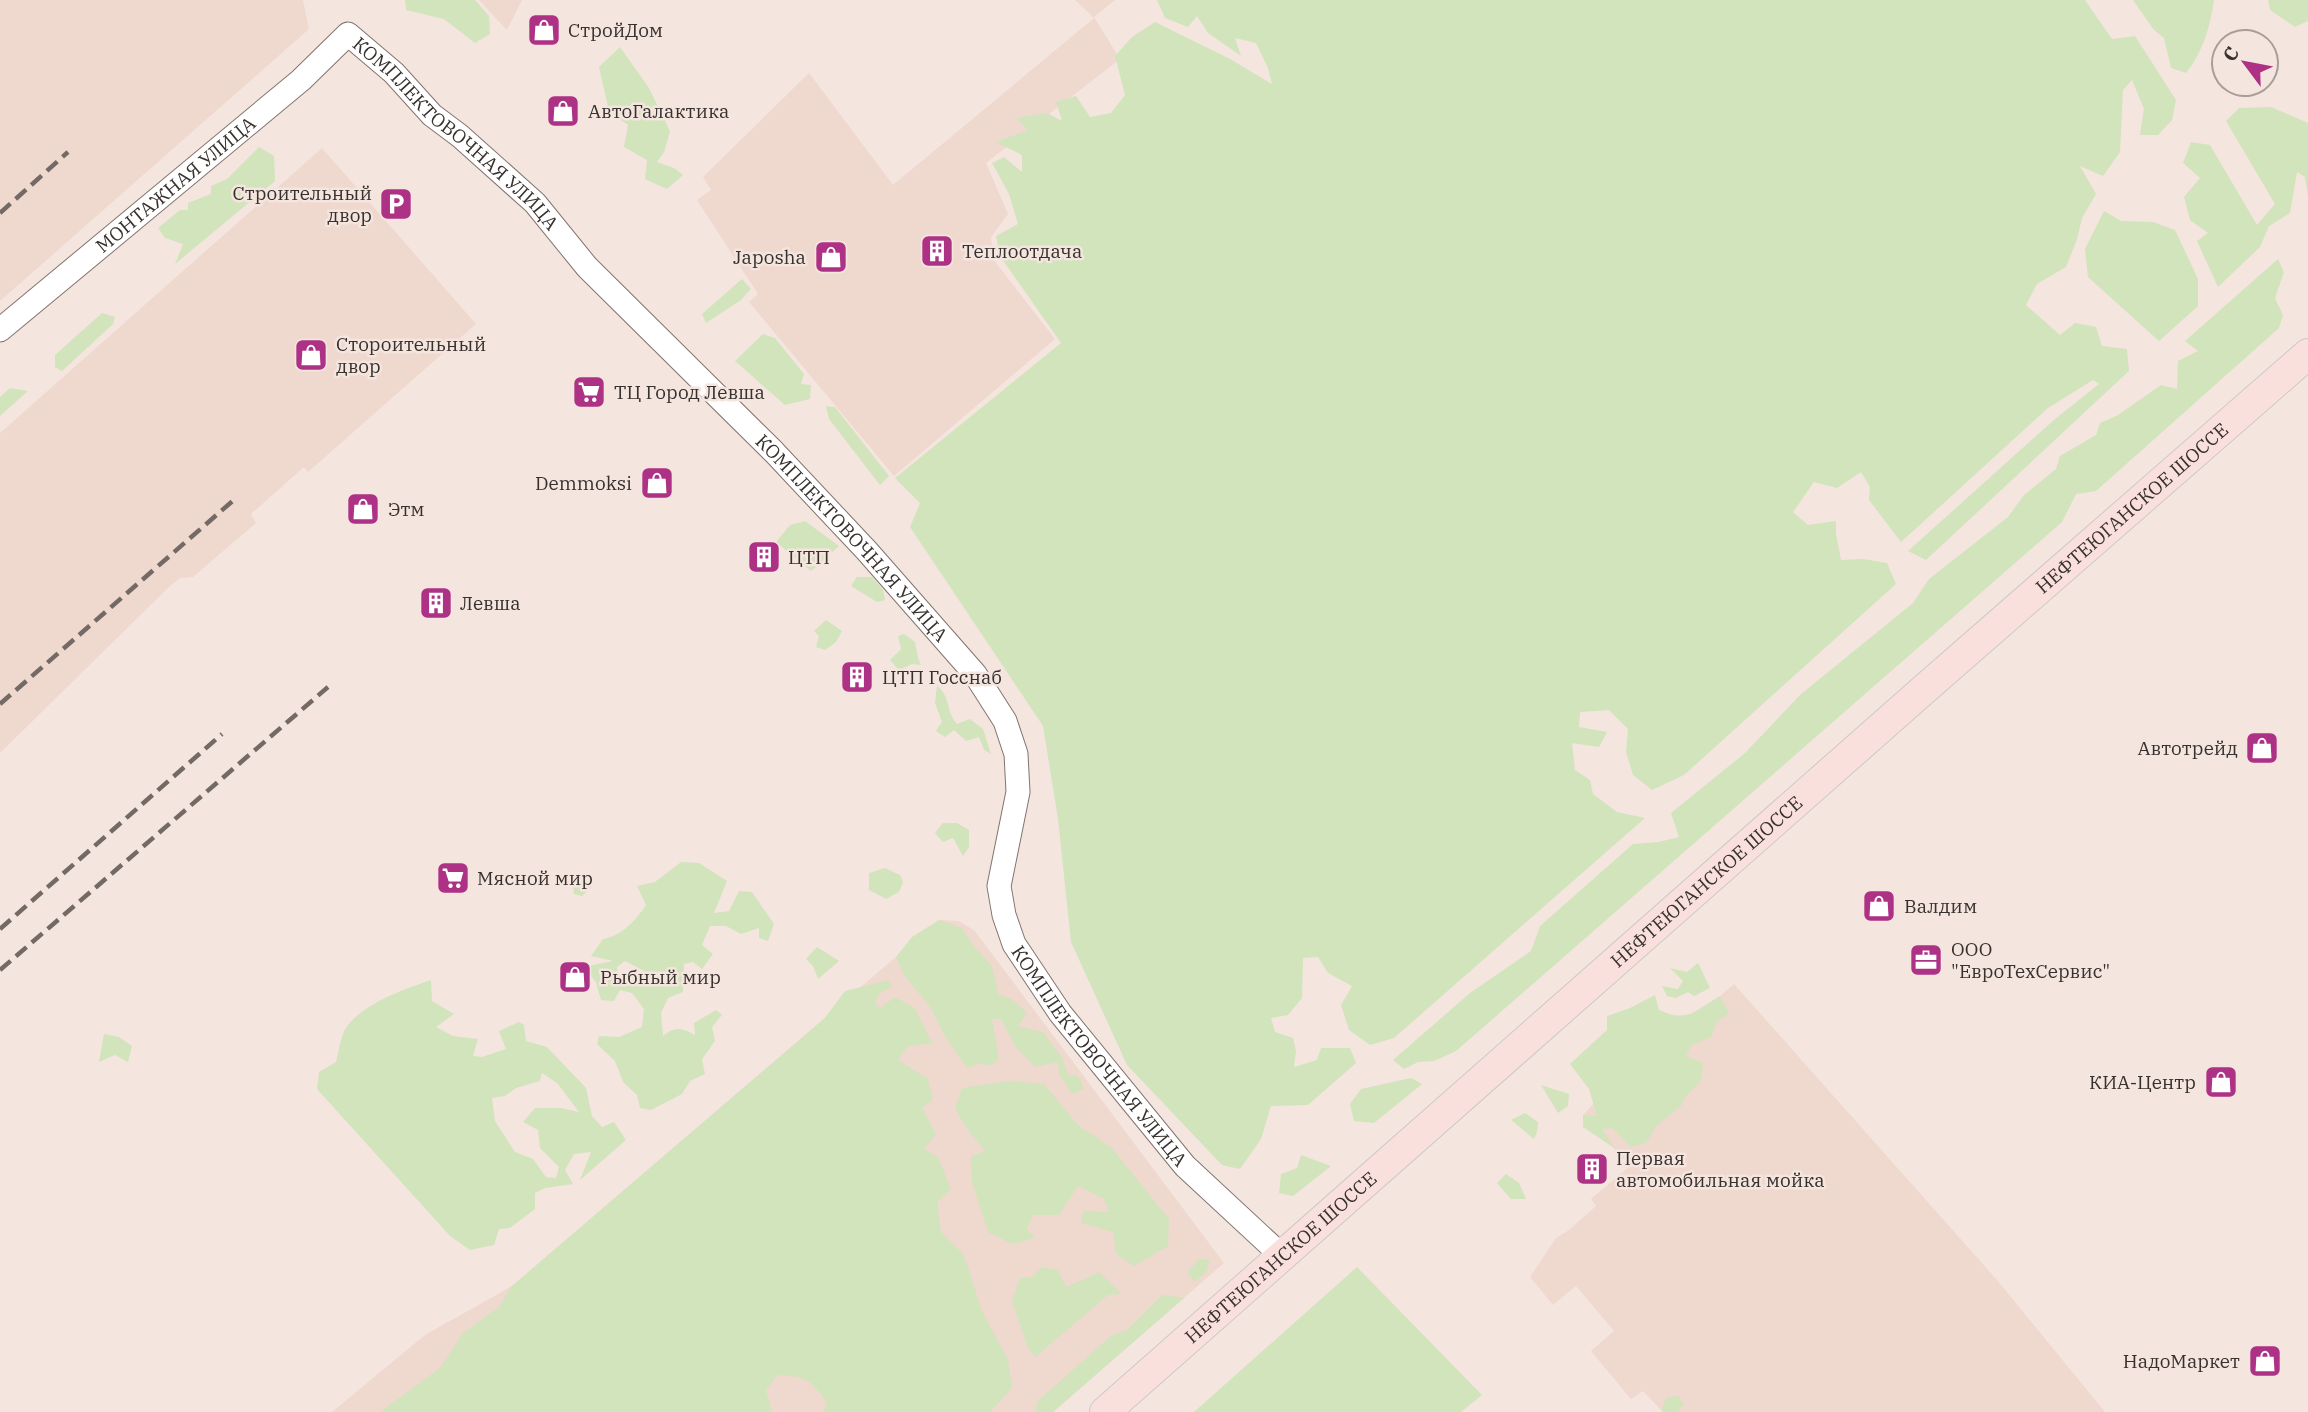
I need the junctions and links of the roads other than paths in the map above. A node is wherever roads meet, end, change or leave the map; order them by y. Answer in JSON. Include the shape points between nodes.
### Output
{"nodes":[{"id":1,"x":348,"y":34,"type":"joint"},
{"id":2,"x":0,"y":330,"type":"edge"},
{"id":3,"x":2308,"y":354,"type":"edge"},
{"id":4,"x":1283,"y":1257,"type":"junction"},
{"id":5,"x":1105,"y":1412,"type":"edge"}],
"edges":[{"from":1,"to":2,"type":"street","name":"МОНТАЖНАЯ УЛИЦА","via":[[301,80]]},
{"from":1,"to":4,"type":"street","name":"КОМПЛЕКТОВОЧНАЯ УЛИЦА","via":[[394,73],[432,115],[535,203],[587,267],[774,452],[975,674],[1005,721],[1016,754],[1018,792],[999,886],[1014,944],[1060,1013],[1185,1166]]},
{"from":3,"to":4,"type":"main road","name":"НЕФТЕЮГАНСКОЕ ШОССЕ"},
{"from":4,"to":5,"type":"main road","name":"НЕФТЕЮГАНСКОЕ ШОССЕ"}]}
